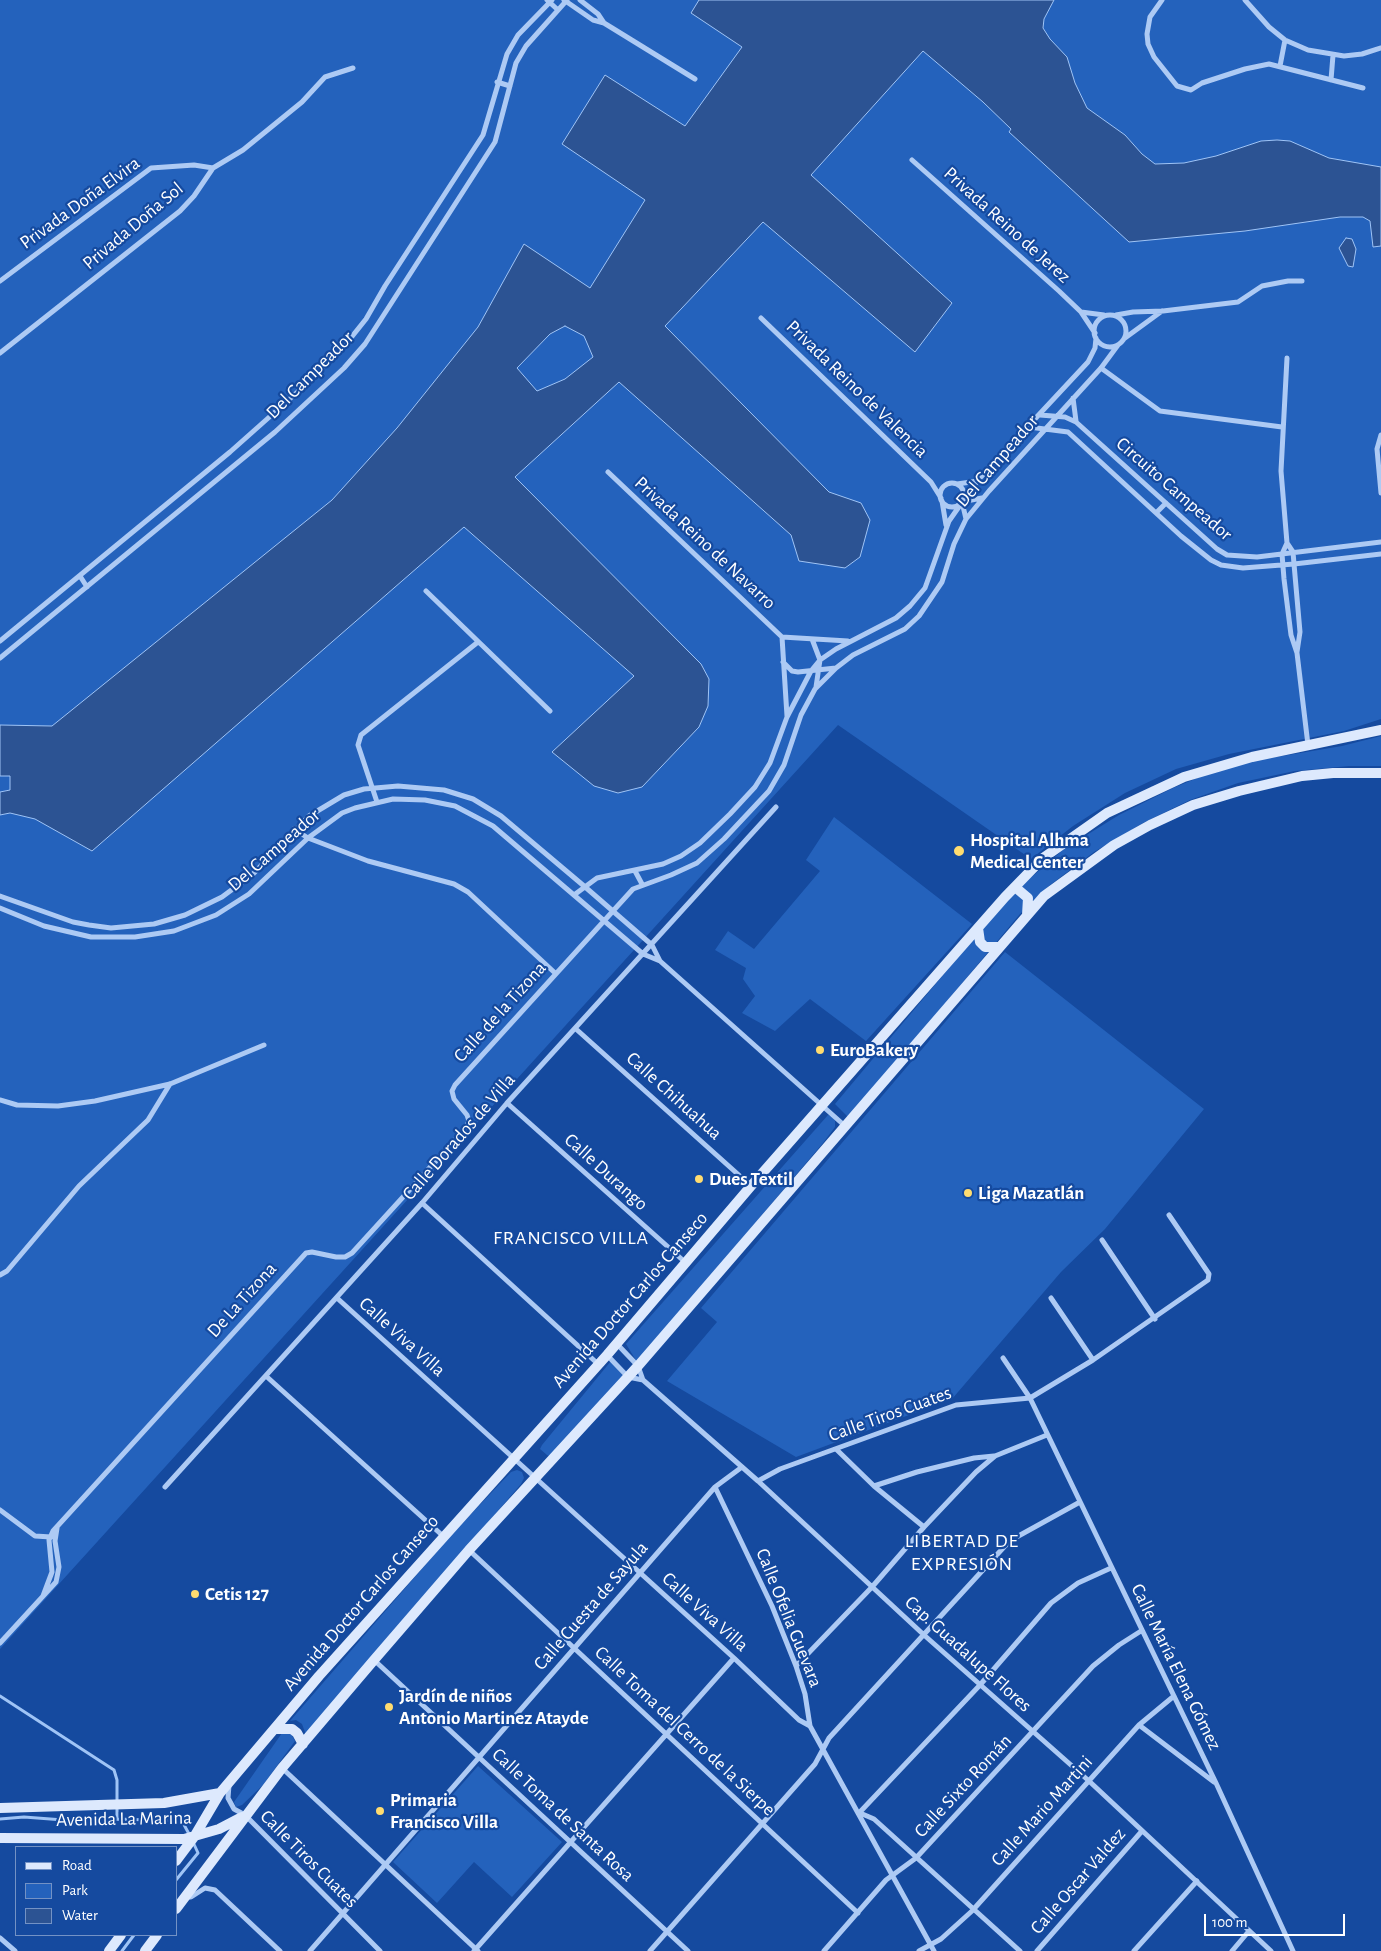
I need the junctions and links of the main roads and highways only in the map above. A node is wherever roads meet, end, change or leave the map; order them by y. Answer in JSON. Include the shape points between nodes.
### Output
{"nodes":[{"id":1,"x":1381,"y":730,"type":"edge"},
{"id":2,"x":1381,"y":772,"type":"edge"},
{"id":3,"x":1015,"y":887,"type":"junction"},
{"id":4,"x":1027,"y":916,"type":"junction"},
{"id":5,"x":978,"y":928,"type":"junction"},
{"id":6,"x":1000,"y":947,"type":"junction"},
{"id":7,"x":275,"y":1730,"type":"junction"},
{"id":8,"x":303,"y":1744,"type":"junction"},
{"id":9,"x":220,"y":1793,"type":"junction"},
{"id":10,"x":0,"y":1808,"type":"edge"},
{"id":11,"x":245,"y":1816,"type":"junction"},
{"id":12,"x":0,"y":1838,"type":"edge"},
{"id":13,"x":192,"y":1840,"type":"junction"},
{"id":14,"x":178,"y":1858,"type":"edge"},
{"id":15,"x":178,"y":1907,"type":"edge"},
{"id":16,"x":120,"y":1936,"type":"edge"},
{"id":17,"x":156,"y":1936,"type":"edge"},
{"id":18,"x":109,"y":1951,"type":"edge"},
{"id":19,"x":145,"y":1951,"type":"edge"}],
"edges":[{"from":1,"to":3,"type":"main road","name":"Avenida Doctor Carlos Canseco","via":[[1204,770],[1132,800],[1043,858]]},
{"from":2,"to":4,"type":"main road","via":[[1302,776],[1193,805],[1095,857],[1044,896]]},
{"from":3,"to":4,"type":"main road","via":[[1028,898]]},
{"from":3,"to":5,"type":"main road","name":"Avenida Doctor Carlos Canseco"},
{"from":4,"to":6,"type":"main road"},
{"from":5,"to":6,"type":"main road","via":[[980,942],[985,946]]},
{"from":5,"to":7,"type":"main road","name":"Avenida Doctor Carlos Canseco","via":[[617,1344],[443,1536]]},
{"from":6,"to":8,"type":"main road","via":[[638,1366],[469,1550]]},
{"from":7,"to":8,"type":"main road","via":[[292,1729]]},
{"from":7,"to":9,"type":"main road","name":"Avenida Doctor Carlos Canseco"},
{"from":8,"to":11,"type":"main road"},
{"from":9,"to":10,"type":"main road","name":"Avenida La Marina","via":[[164,1803]]},
{"from":9,"to":13,"type":"main road","name":"Avenida Doctor Carlos Canseco"},
{"from":11,"to":13,"type":"main road","name":"Avenida La Marina"},
{"from":11,"to":15,"type":"main road"},
{"from":12,"to":13,"type":"main road","name":"Avenida La Marina"},
{"from":13,"to":14,"type":"main road","name":"Avenida Doctor Carlos Canseco"},
{"from":16,"to":18,"type":"main road"},
{"from":17,"to":19,"type":"main road"}]}
